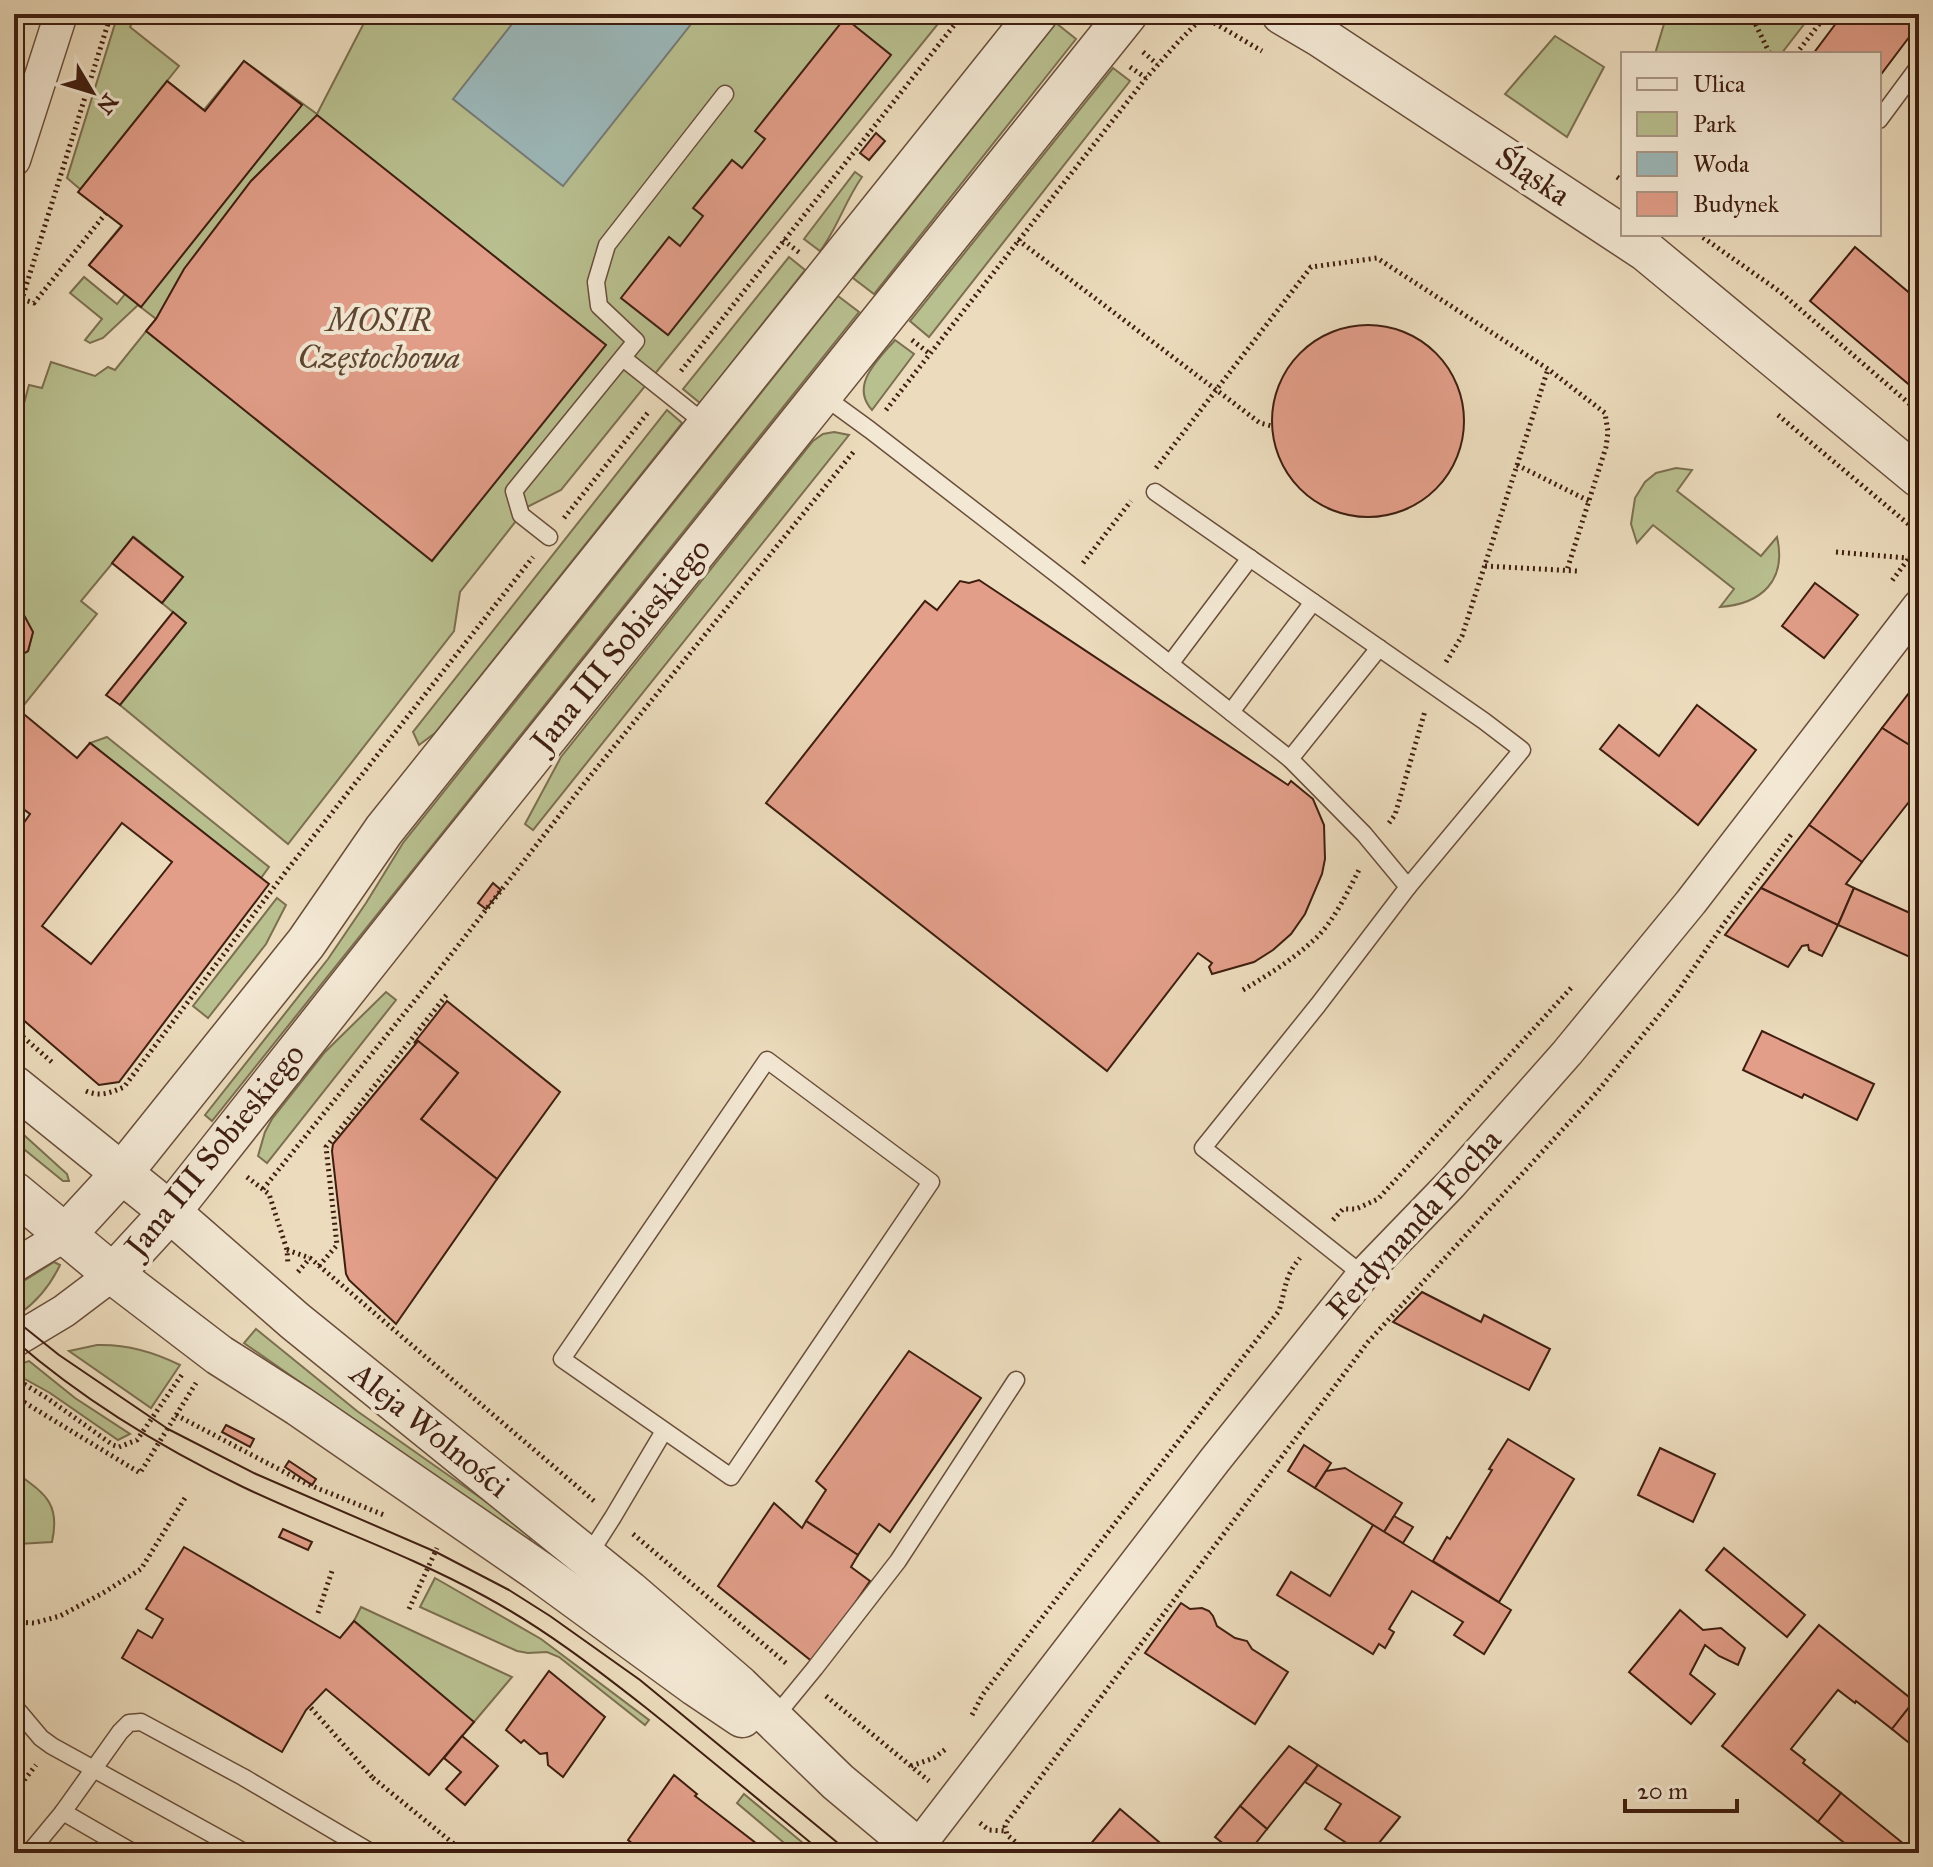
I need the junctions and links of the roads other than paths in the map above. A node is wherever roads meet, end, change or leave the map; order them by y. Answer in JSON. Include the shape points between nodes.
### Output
{"nodes":[{"id":1,"x":61,"y":14,"type":"edge"},
{"id":2,"x":997,"y":14,"type":"edge"},
{"id":3,"x":1037,"y":14,"type":"edge"},
{"id":4,"x":1127,"y":14,"type":"edge"},
{"id":5,"x":1282,"y":14,"type":"edge"},
{"id":6,"x":996,"y":65,"type":"junction"},
{"id":7,"x":1919,"y":66,"type":"edge"},
{"id":8,"x":725,"y":94,"type":"dead end"},
{"id":9,"x":1881,"y":117,"type":"edge"},
{"id":10,"x":14,"y":160,"type":"edge"},
{"id":11,"x":1621,"y":235,"type":"edge"},
{"id":12,"x":1623,"y":236,"type":"edge"},
{"id":13,"x":623,"y":358,"type":"junction"},
{"id":14,"x":821,"y":395,"type":"junction"},
{"id":15,"x":708,"y":426,"type":"junction"},
{"id":16,"x":1919,"y":477,"type":"edge"},
{"id":17,"x":1155,"y":492,"type":"dead end"},
{"id":18,"x":549,"y":537,"type":"dead end"},
{"id":19,"x":1250,"y":558,"type":"junction"},
{"id":20,"x":1313,"y":602,"type":"junction"},
{"id":21,"x":1919,"y":606,"type":"edge"},
{"id":22,"x":1379,"y":648,"type":"junction"},
{"id":23,"x":1170,"y":664,"type":"junction"},
{"id":24,"x":1231,"y":712,"type":"junction"},
{"id":25,"x":1290,"y":759,"type":"junction"},
{"id":26,"x":1408,"y":887,"type":"junction"},
{"id":27,"x":14,"y":1086,"type":"edge"},
{"id":28,"x":121,"y":1174,"type":"junction"},
{"id":29,"x":14,"y":1192,"type":"edge"},
{"id":30,"x":170,"y":1212,"type":"junction"},
{"id":31,"x":65,"y":1235,"type":"junction"},
{"id":32,"x":14,"y":1266,"type":"edge"},
{"id":33,"x":113,"y":1274,"type":"junction"},
{"id":34,"x":1363,"y":1275,"type":"junction"},
{"id":35,"x":14,"y":1341,"type":"edge"},
{"id":36,"x":1016,"y":1380,"type":"dead end"},
{"id":37,"x":664,"y":1431,"type":"junction"},
{"id":38,"x":587,"y":1557,"type":"junction"},
{"id":39,"x":14,"y":1706,"type":"edge"},
{"id":40,"x":773,"y":1719,"type":"junction"},
{"id":41,"x":94,"y":1768,"type":"junction"},
{"id":42,"x":838,"y":1782,"type":"junction"},
{"id":43,"x":63,"y":1812,"type":"junction"},
{"id":44,"x":920,"y":1850,"type":"edge"},
{"id":45,"x":36,"y":1851,"type":"edge"},
{"id":46,"x":134,"y":1853,"type":"edge"},
{"id":47,"x":246,"y":1853,"type":"edge"},
{"id":48,"x":372,"y":1853,"type":"edge"}],
"edges":[{"from":1,"to":10,"type":"street"},
{"from":2,"to":6,"type":"street"},
{"from":3,"to":6,"type":"street","name":"Jana III Sobieskiego"},
{"from":4,"to":14,"type":"street","name":"Jana III Sobieskiego"},
{"from":5,"to":11,"type":"street","name":"Śląska"},
{"from":6,"to":15,"type":"street","name":"Jana III Sobieskiego"},
{"from":7,"to":9,"type":"lane"},
{"from":8,"to":13,"type":"lane","via":[[607,245],[596,282],[599,306],[636,341]]},
{"from":12,"to":16,"type":"street","name":"Śląska"},
{"from":13,"to":15,"type":"lane"},
{"from":13,"to":18,"type":"lane","via":[[514,491],[521,515]]},
{"from":14,"to":23,"type":"lane"},
{"from":14,"to":30,"type":"street","name":"Jana III Sobieskiego"},
{"from":15,"to":28,"type":"street","name":"Jana III Sobieskiego","via":[[384,830],[306,943]]},
{"from":17,"to":19,"type":"lane"},
{"from":19,"to":20,"type":"lane"},
{"from":19,"to":23,"type":"lane"},
{"from":20,"to":22,"type":"lane"},
{"from":20,"to":24,"type":"lane"},
{"from":21,"to":34,"type":"street","name":"Ferdynanda Focha","via":[[1691,902],[1567,1053]]},
{"from":22,"to":25,"type":"lane"},
{"from":22,"to":26,"type":"lane","via":[[1522,750]]},
{"from":23,"to":24,"type":"lane"},
{"from":24,"to":25,"type":"lane"},
{"from":25,"to":26,"type":"lane"},
{"from":26,"to":34,"type":"lane","via":[[1203,1148]]},
{"from":27,"to":28,"type":"street","name":"Aleja Wolności"},
{"from":28,"to":30,"type":"street","name":"Aleja Wolności"},
{"from":28,"to":31,"type":"street","name":"Jana III Sobieskiego"},
{"from":29,"to":31,"type":"street","name":"Aleja Wolności"},
{"from":30,"to":33,"type":"street","name":"Jana III Sobieskiego"},
{"from":30,"to":38,"type":"street","name":"Aleja Wolności","via":[[295,1321]]},
{"from":31,"to":32,"type":"street"},
{"from":31,"to":33,"type":"street","name":"Aleja Wolności"},
{"from":33,"to":35,"type":"street"},
{"from":33,"to":42,"type":"street","name":"Aleja Wolności","via":[[219,1355]]},
{"from":34,"to":44,"type":"street","name":"Ferdynanda Focha","via":[[1215,1460]]},
{"from":36,"to":40,"type":"lane","via":[[898,1561]]},
{"from":37,"to":37,"type":"lane","via":[[731,1477],[931,1182],[767,1060],[562,1359]]},
{"from":37,"to":38,"type":"lane"},
{"from":38,"to":40,"type":"street","name":"Aleja Wolności"},
{"from":39,"to":41,"type":"lane","via":[[41,1738]]},
{"from":40,"to":42,"type":"street","name":"Aleja Wolności"},
{"from":41,"to":43,"type":"lane"},
{"from":41,"to":47,"type":"lane"},
{"from":41,"to":48,"type":"lane","via":[[129,1723],[141,1722]]},
{"from":42,"to":44,"type":"street","name":"Aleja Wolności"},
{"from":43,"to":45,"type":"lane"},
{"from":43,"to":46,"type":"lane"}]}
